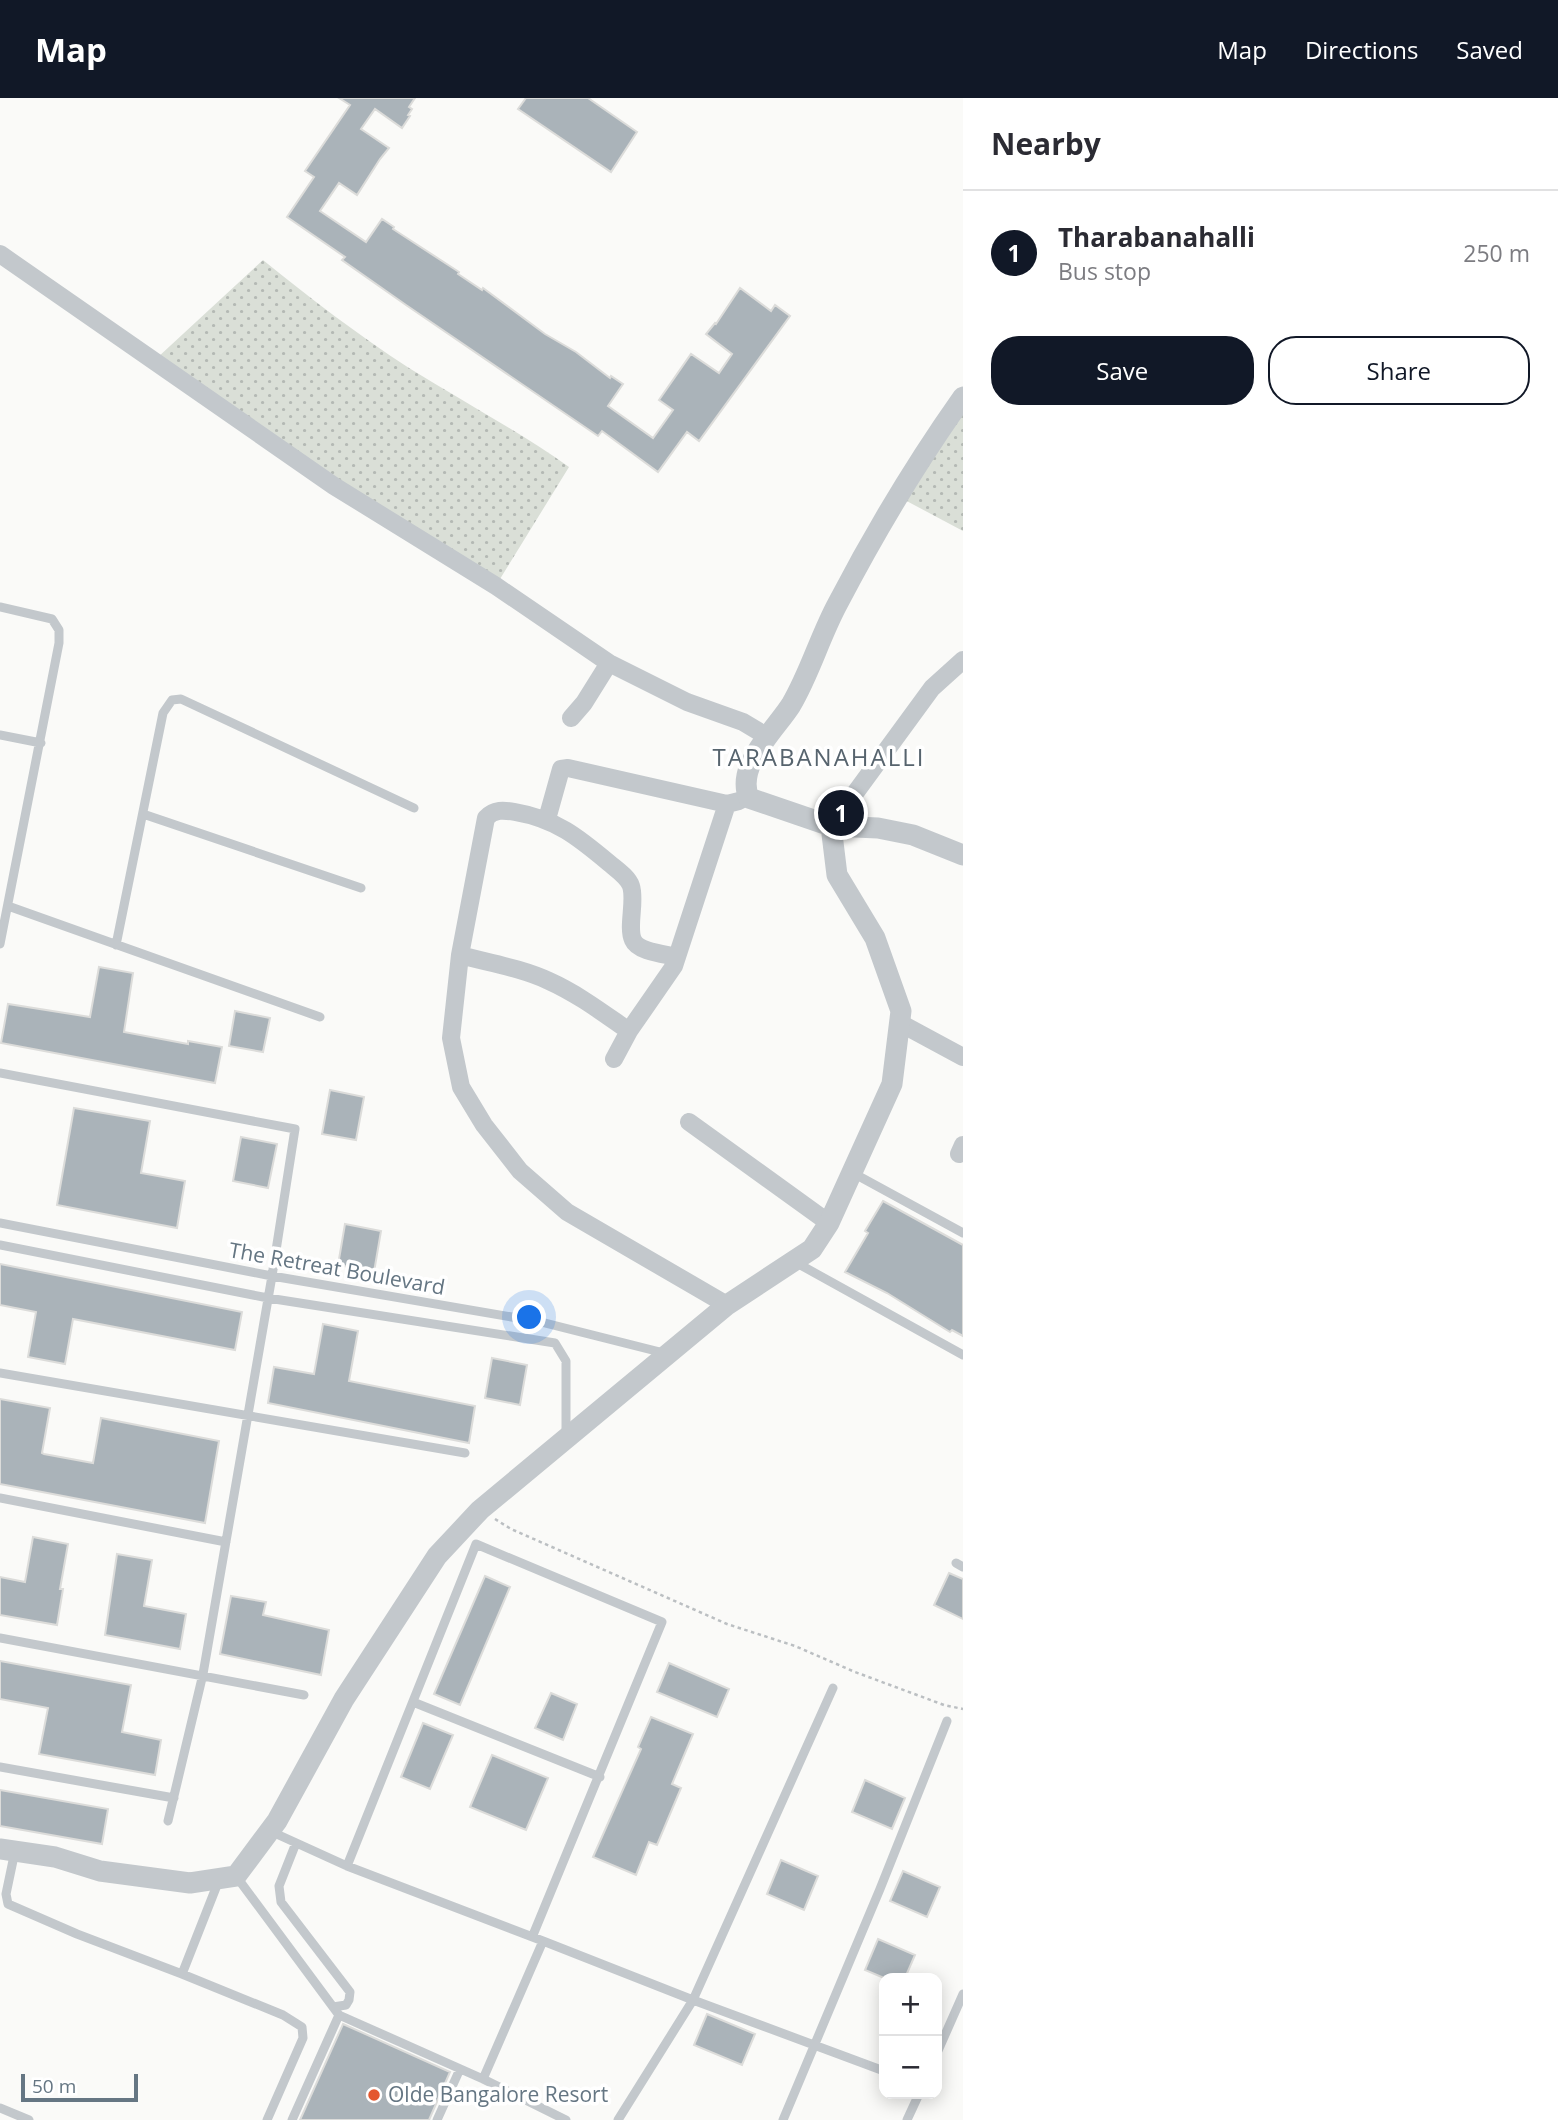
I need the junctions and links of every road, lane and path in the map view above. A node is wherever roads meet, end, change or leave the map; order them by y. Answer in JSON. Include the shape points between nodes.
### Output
{"nodes":[{"id":1,"x":0,"y":254,"type":"edge"},
{"id":2,"x":963,"y":397,"type":"edge"},
{"id":3,"x":0,"y":607,"type":"edge"},
{"id":4,"x":963,"y":660,"type":"edge"},
{"id":5,"x":609,"y":663,"type":"junction"},
{"id":6,"x":571,"y":718,"type":"dead end"},
{"id":7,"x":0,"y":735,"type":"edge"},
{"id":8,"x":768,"y":737,"type":"junction"},
{"id":9,"x":41,"y":743,"type":"junction"},
{"id":10,"x":749,"y":799,"type":"junction"},
{"id":11,"x":727,"y":804,"type":"junction"},
{"id":12,"x":414,"y":808,"type":"dead end"},
{"id":13,"x":143,"y":814,"type":"junction"},
{"id":14,"x":547,"y":819,"type":"junction"},
{"id":15,"x":831,"y":826,"type":"junction"},
{"id":16,"x":963,"y":855,"type":"edge"},
{"id":17,"x":0,"y":888,"type":"edge"},
{"id":18,"x":361,"y":888,"type":"dead end"},
{"id":19,"x":11,"y":890,"type":"junction"},
{"id":20,"x":8,"y":906,"type":"junction"},
{"id":21,"x":0,"y":944,"type":"edge"},
{"id":22,"x":116,"y":945,"type":"junction"},
{"id":23,"x":460,"y":955,"type":"junction"},
{"id":24,"x":677,"y":957,"type":"junction"},
{"id":25,"x":320,"y":1017,"type":"dead end"},
{"id":26,"x":900,"y":1023,"type":"junction"},
{"id":27,"x":629,"y":1031,"type":"junction"},
{"id":28,"x":963,"y":1057,"type":"edge"},
{"id":29,"x":614,"y":1059,"type":"dead end"},
{"id":30,"x":0,"y":1073,"type":"edge"},
{"id":31,"x":689,"y":1122,"type":"dead end"},
{"id":32,"x":853,"y":1173,"type":"junction"},
{"id":33,"x":0,"y":1223,"type":"edge"},
{"id":34,"x":829,"y":1223,"type":"junction"},
{"id":35,"x":963,"y":1233,"type":"edge"},
{"id":36,"x":0,"y":1245,"type":"edge"},
{"id":37,"x":793,"y":1261,"type":"junction"},
{"id":38,"x":272,"y":1276,"type":"junction"},
{"id":39,"x":268,"y":1298,"type":"junction"},
{"id":40,"x":727,"y":1304,"type":"junction"},
{"id":41,"x":667,"y":1354,"type":"junction"},
{"id":42,"x":963,"y":1355,"type":"edge"},
{"id":43,"x":0,"y":1373,"type":"edge"},
{"id":44,"x":248,"y":1416,"type":"junction"},
{"id":45,"x":566,"y":1439,"type":"junction"},
{"id":46,"x":465,"y":1453,"type":"dead end"},
{"id":47,"x":0,"y":1498,"type":"edge"},
{"id":48,"x":480,"y":1510,"type":"junction"},
{"id":49,"x":226,"y":1542,"type":"junction"},
{"id":50,"x":0,"y":1638,"type":"edge"},
{"id":51,"x":203,"y":1674,"type":"junction"},
{"id":52,"x":833,"y":1688,"type":"dead end"},
{"id":53,"x":304,"y":1695,"type":"dead end"},
{"id":54,"x":413,"y":1702,"type":"junction"},
{"id":55,"x":963,"y":1709,"type":"edge"},
{"id":56,"x":947,"y":1721,"type":"dead end"},
{"id":57,"x":0,"y":1767,"type":"edge"},
{"id":58,"x":600,"y":1777,"type":"junction"},
{"id":59,"x":174,"y":1798,"type":"junction"},
{"id":60,"x":169,"y":1821,"type":"dead end"},
{"id":61,"x":270,"y":1831,"type":"junction"},
{"id":62,"x":296,"y":1843,"type":"junction"},
{"id":63,"x":8,"y":1850,"type":"edge"},
{"id":64,"x":348,"y":1866,"type":"junction"},
{"id":65,"x":228,"y":1877,"type":"junction"},
{"id":66,"x":533,"y":1935,"type":"junction"},
{"id":67,"x":543,"y":1941,"type":"junction"},
{"id":68,"x":182,"y":1974,"type":"junction"},
{"id":69,"x":963,"y":1994,"type":"edge"},
{"id":70,"x":693,"y":2000,"type":"junction"},
{"id":71,"x":336,"y":2011,"type":"junction"},
{"id":72,"x":942,"y":2042,"type":"edge"},
{"id":73,"x":815,"y":2045,"type":"junction"},
{"id":74,"x":460,"y":2069,"type":"junction"},
{"id":75,"x":879,"y":2069,"type":"edge"},
{"id":76,"x":483,"y":2079,"type":"junction"},
{"id":77,"x":917,"y":2099,"type":"edge"},
{"id":78,"x":0,"y":2108,"type":"edge"},
{"id":79,"x":29,"y":2120,"type":"edge"},
{"id":80,"x":267,"y":2120,"type":"edge"},
{"id":81,"x":292,"y":2120,"type":"edge"},
{"id":82,"x":437,"y":2120,"type":"edge"},
{"id":83,"x":566,"y":2120,"type":"edge"},
{"id":84,"x":618,"y":2120,"type":"edge"},
{"id":85,"x":783,"y":2120,"type":"edge"},
{"id":86,"x":907,"y":2120,"type":"edge"}],
"edges":[{"from":1,"to":5,"type":"street","via":[[334,486],[496,586]]},
{"from":2,"to":8,"type":"street","via":[[923,454],[870,546],[837,604],[791,704]]},
{"from":3,"to":9,"type":"lane","via":[[52,619],[60,629]]},
{"from":4,"to":15,"type":"street","via":[[932,688]]},
{"from":5,"to":6,"type":"street"},
{"from":5,"to":8,"type":"street"},
{"from":7,"to":9,"type":"lane"},
{"from":8,"to":10,"type":"street","via":[[747,777]]},
{"from":9,"to":19,"type":"lane"},
{"from":10,"to":11,"type":"street"},
{"from":10,"to":15,"type":"street"},
{"from":11,"to":14,"type":"street","via":[[568,768],[561,769]]},
{"from":11,"to":24,"type":"street"},
{"from":12,"to":13,"type":"lane","via":[[181,699],[172,700],[163,713]]},
{"from":13,"to":18,"type":"lane"},
{"from":13,"to":22,"type":"lane"},
{"from":14,"to":23,"type":"street","via":[[506,811],[491,812],[486,818]]},
{"from":14,"to":24,"type":"street","via":[[580,839],[631,885],[632,939],[638,947]]},
{"from":15,"to":16,"type":"street","via":[[914,835]]},
{"from":15,"to":26,"type":"street","via":[[837,875],[875,938],[901,1011]]},
{"from":17,"to":19,"type":"lane"},
{"from":19,"to":20,"type":"lane"},
{"from":20,"to":21,"type":"lane"},
{"from":20,"to":22,"type":"lane"},
{"from":22,"to":25,"type":"lane"},
{"from":23,"to":27,"type":"street","via":[[549,981]]},
{"from":23,"to":40,"type":"street","via":[[451,1038],[461,1087],[484,1125],[520,1171],[567,1212]]},
{"from":24,"to":27,"type":"street"},
{"from":26,"to":28,"type":"street"},
{"from":26,"to":32,"type":"street","via":[[892,1084]]},
{"from":27,"to":29,"type":"street"},
{"from":30,"to":38,"type":"lane","via":[[295,1129]]},
{"from":31,"to":34,"type":"street"},
{"from":32,"to":34,"type":"street"},
{"from":32,"to":35,"type":"lane"},
{"from":33,"to":38,"type":"lane","name":"The Retreat Boulevard"},
{"from":34,"to":37,"type":"street","via":[[811,1249]]},
{"from":36,"to":39,"type":"lane"},
{"from":37,"to":40,"type":"street"},
{"from":37,"to":42,"type":"lane"},
{"from":38,"to":39,"type":"lane"},
{"from":38,"to":41,"type":"lane","name":"The Retreat Boulevard","via":[[541,1322]]},
{"from":39,"to":44,"type":"lane"},
{"from":39,"to":45,"type":"lane","via":[[555,1343],[566,1361]]},
{"from":40,"to":41,"type":"street"},
{"from":41,"to":45,"type":"street"},
{"from":43,"to":44,"type":"lane"},
{"from":44,"to":46,"type":"lane"},
{"from":44,"to":49,"type":"lane"},
{"from":45,"to":48,"type":"street"},
{"from":47,"to":49,"type":"lane"},
{"from":48,"to":55,"type":"path","via":[[511,1530],[727,1624],[795,1646],[930,1701]]},
{"from":48,"to":61,"type":"street","via":[[437,1556],[344,1699]]},
{"from":49,"to":51,"type":"lane"},
{"from":50,"to":51,"type":"lane"},
{"from":51,"to":53,"type":"lane"},
{"from":51,"to":59,"type":"lane"},
{"from":52,"to":70,"type":"lane"},
{"from":54,"to":58,"type":"lane"},
{"from":54,"to":58,"type":"lane","via":[[476,1544],[662,1622]]},
{"from":54,"to":64,"type":"lane"},
{"from":56,"to":73,"type":"lane"},
{"from":57,"to":59,"type":"lane"},
{"from":58,"to":66,"type":"lane"},
{"from":59,"to":60,"type":"lane"},
{"from":61,"to":62,"type":"lane"},
{"from":61,"to":65,"type":"street"},
{"from":62,"to":64,"type":"lane"},
{"from":62,"to":71,"type":"lane","via":[[279,1895],[350,1992],[346,2005]]},
{"from":63,"to":65,"type":"street","via":[[165,1880],[191,1883]]},
{"from":63,"to":68,"type":"lane","via":[[8,1904]]},
{"from":64,"to":66,"type":"lane"},
{"from":65,"to":68,"type":"lane"},
{"from":65,"to":71,"type":"lane"},
{"from":66,"to":67,"type":"lane"},
{"from":67,"to":70,"type":"lane"},
{"from":67,"to":76,"type":"lane"},
{"from":68,"to":80,"type":"lane","via":[[302,2027],[303,2039]]},
{"from":69,"to":72,"type":"lane"},
{"from":70,"to":73,"type":"lane"},
{"from":70,"to":84,"type":"lane"},
{"from":71,"to":74,"type":"lane"},
{"from":71,"to":81,"type":"lane"},
{"from":73,"to":75,"type":"lane"},
{"from":73,"to":85,"type":"lane"},
{"from":74,"to":76,"type":"lane"},
{"from":74,"to":82,"type":"lane"},
{"from":76,"to":83,"type":"lane"},
{"from":77,"to":86,"type":"lane"},
{"from":78,"to":79,"type":"lane"}]}
